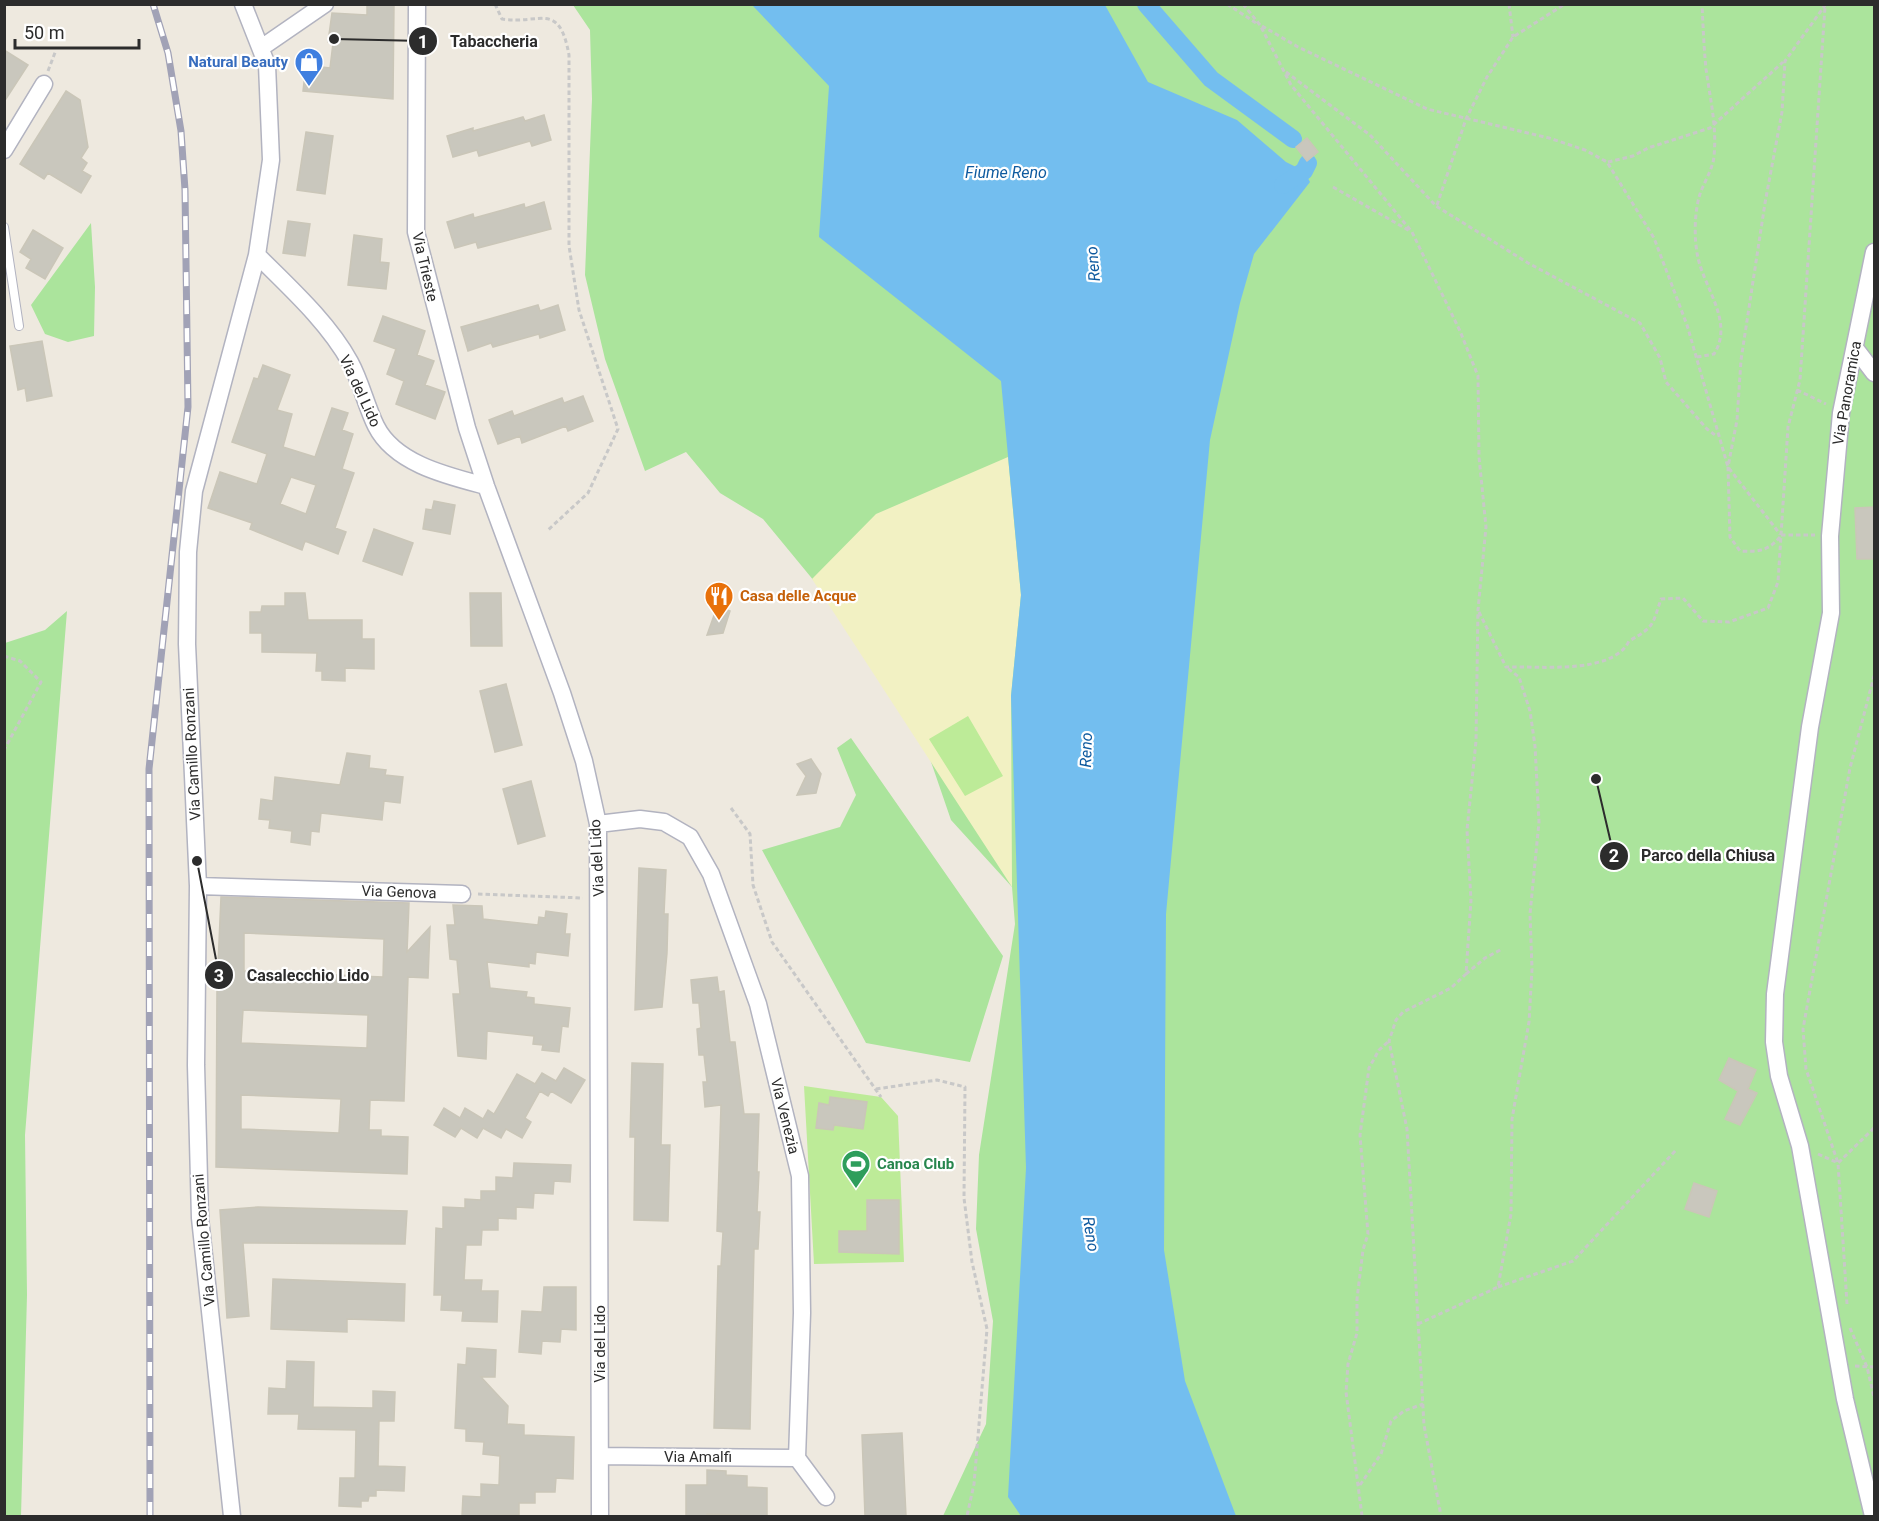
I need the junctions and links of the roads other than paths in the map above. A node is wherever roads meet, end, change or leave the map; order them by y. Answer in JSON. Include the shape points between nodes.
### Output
{"nodes":[{"id":1,"x":243,"y":4,"type":"edge"},
{"id":2,"x":325,"y":4,"type":"edge"},
{"id":3,"x":417,"y":4,"type":"edge"},
{"id":4,"x":261,"y":48,"type":"junction"},
{"id":5,"x":44,"y":84,"type":"dead end"},
{"id":6,"x":4,"y":150,"type":"edge"},
{"id":7,"x":4,"y":227,"type":"edge"},
{"id":8,"x":1875,"y":252,"type":"edge"},
{"id":9,"x":257,"y":255,"type":"junction"},
{"id":10,"x":19,"y":326,"type":"dead end"},
{"id":11,"x":1855,"y":348,"type":"junction"},
{"id":12,"x":1875,"y":373,"type":"edge"},
{"id":13,"x":486,"y":486,"type":"junction"},
{"id":14,"x":598,"y":824,"type":"junction"},
{"id":15,"x":198,"y":886,"type":"junction"},
{"id":16,"x":462,"y":894,"type":"road end"},
{"id":17,"x":600,"y":1456,"type":"junction"},
{"id":18,"x":797,"y":1458,"type":"junction"},
{"id":19,"x":826,"y":1497,"type":"dead end"},
{"id":20,"x":232,"y":1516,"type":"edge"},
{"id":21,"x":600,"y":1516,"type":"edge"},
{"id":22,"x":1873,"y":1516,"type":"edge"}],
"edges":[{"from":1,"to":4,"type":"street","name":"Via Camillo Ronzani"},
{"from":2,"to":4,"type":"street"},
{"from":3,"to":13,"type":"street","name":"Via Trieste","via":[[416,232],[449,364]]},
{"from":4,"to":9,"type":"street","name":"Via Camillo Ronzani","via":[[269,83],[271,160]]},
{"from":5,"to":6,"type":"street"},
{"from":7,"to":10,"type":"lane"},
{"from":8,"to":11,"type":"street","name":"Via Panoramica"},
{"from":9,"to":13,"type":"street","name":"Via del Lido","via":[[320,321],[350,362],[382,437],[395,450],[417,462],[447,476]]},
{"from":9,"to":15,"type":"street","name":"Via Camillo Ronzani","via":[[193,501],[188,552],[187,644]]},
{"from":11,"to":12,"type":"street"},
{"from":11,"to":22,"type":"street","name":"Via Panoramica","via":[[1842,408],[1830,536],[1831,613],[1810,727],[1775,994],[1774,1042],[1779,1076],[1800,1146],[1845,1399]]},
{"from":13,"to":14,"type":"street","name":"Via del Lido","via":[[562,693],[584,761]]},
{"from":14,"to":17,"type":"street","name":"Via del Lido"},
{"from":14,"to":18,"type":"street","name":"Via Venezia","via":[[640,819],[664,822],[690,837],[711,874],[758,1004],[800,1176],[802,1313]]},
{"from":15,"to":16,"type":"street","name":"Via Genova"},
{"from":15,"to":20,"type":"street","name":"Via Camillo Ronzani","via":[[196,1065],[200,1218]]},
{"from":17,"to":18,"type":"street","name":"Via Amalfi"},
{"from":17,"to":21,"type":"street","name":"Via del Lido"},
{"from":18,"to":19,"type":"street"}]}
